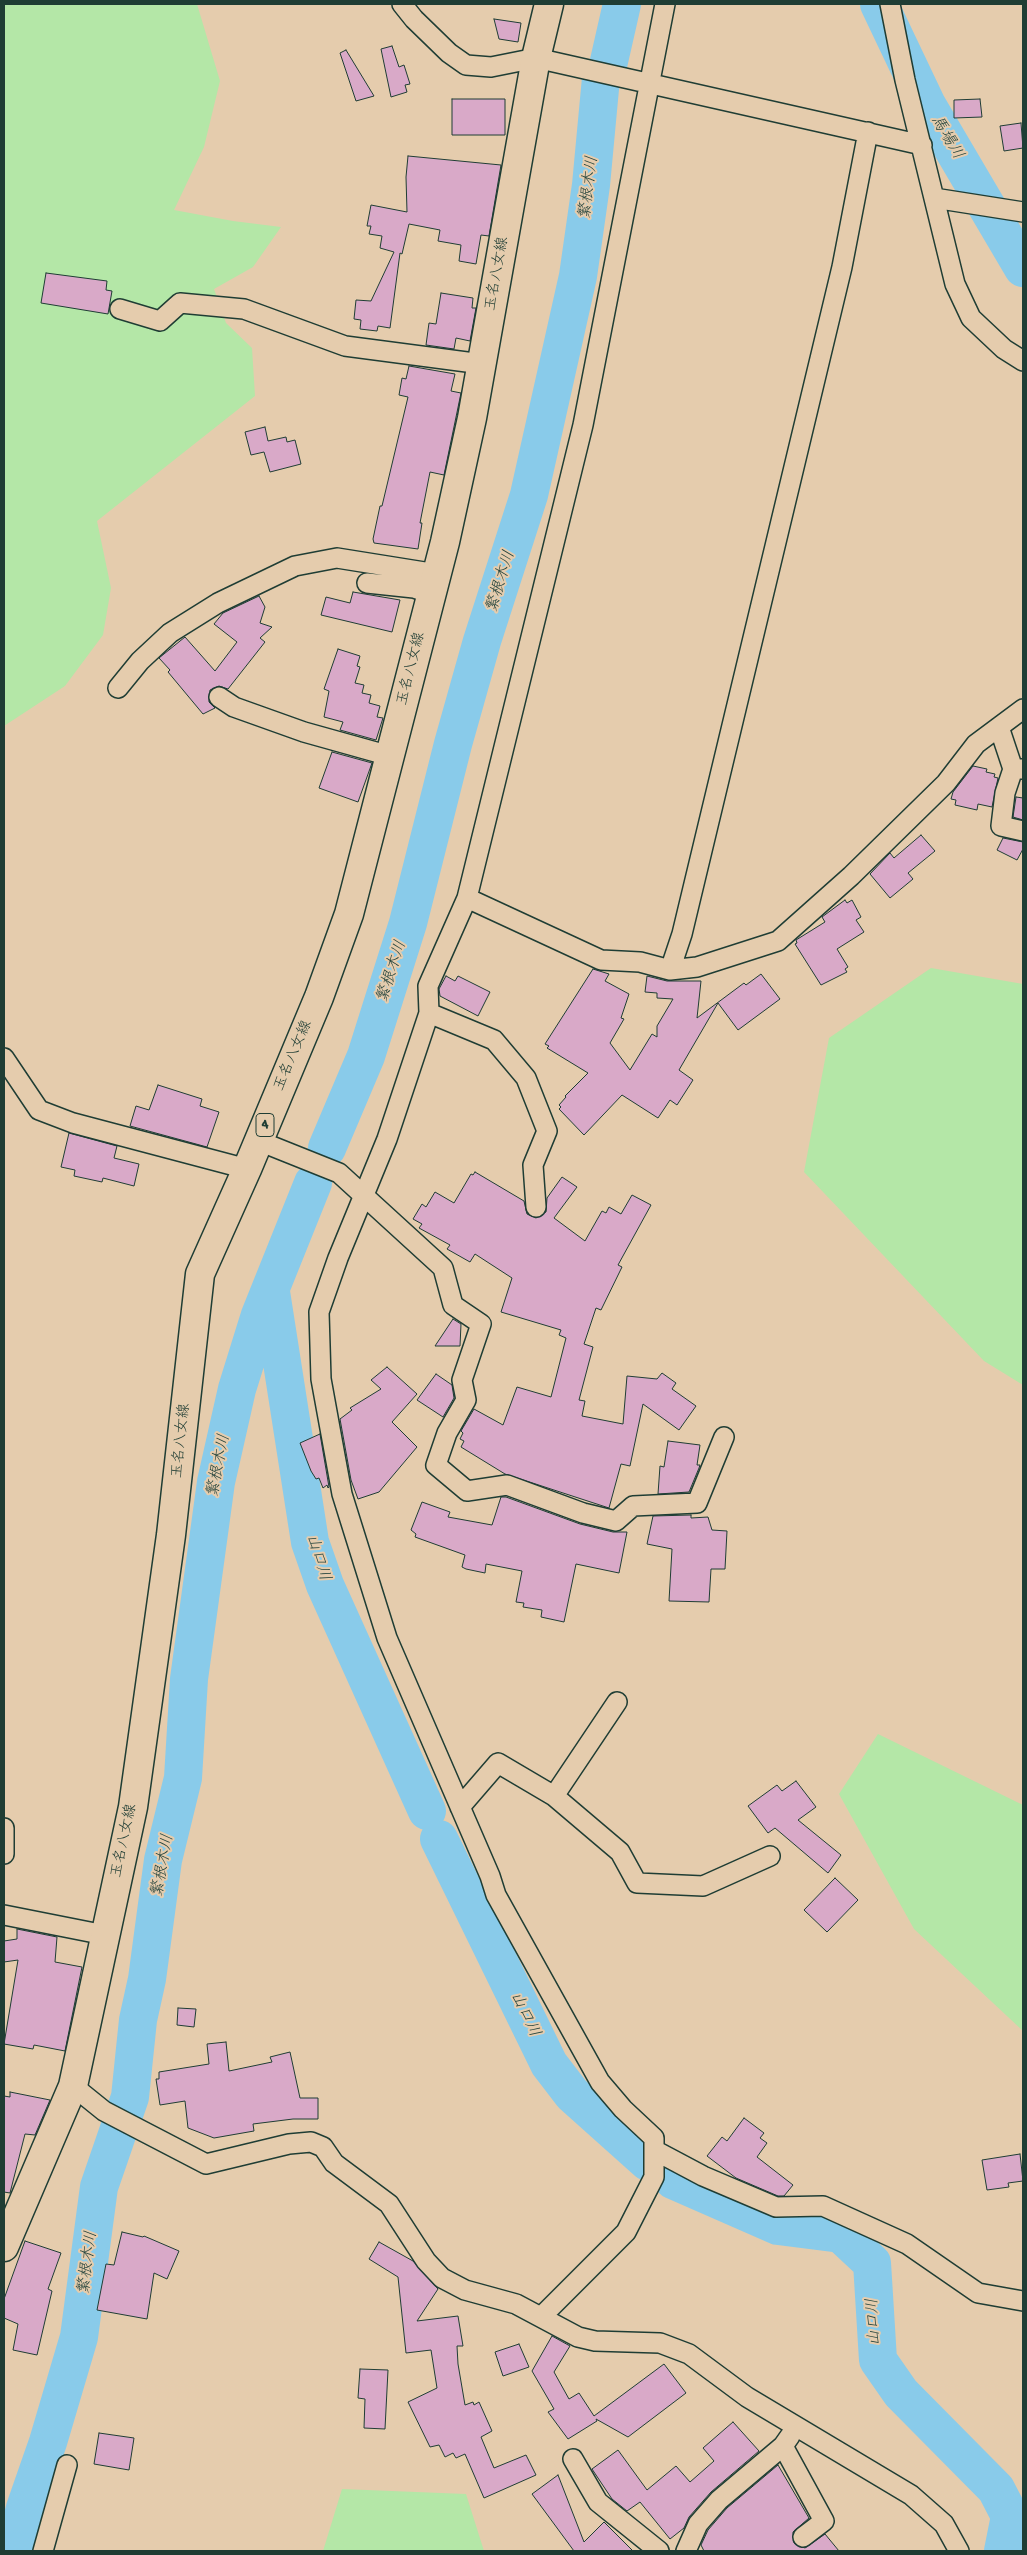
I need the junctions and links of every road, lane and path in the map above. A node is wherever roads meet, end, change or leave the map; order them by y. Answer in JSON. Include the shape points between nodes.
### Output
{"nodes":[{"id":1,"x":402,"y":4,"type":"edge"},
{"id":2,"x":549,"y":4,"type":"edge"},
{"id":3,"x":665,"y":4,"type":"edge"},
{"id":4,"x":890,"y":4,"type":"edge"},
{"id":5,"x":536,"y":58,"type":"junction"},
{"id":6,"x":650,"y":82,"type":"junction"},
{"id":7,"x":868,"y":132,"type":"junction"},
{"id":8,"x":922,"y":146,"type":"junction"},
{"id":9,"x":934,"y":198,"type":"junction"},
{"id":10,"x":1021,"y":212,"type":"edge"},
{"id":11,"x":120,"y":309,"type":"dead end"},
{"id":12,"x":1023,"y":361,"type":"edge"},
{"id":13,"x":482,"y":364,"type":"junction"},
{"id":14,"x":367,"y":583,"type":"dead end"},
{"id":15,"x":434,"y":584,"type":"junction"},
{"id":16,"x":118,"y":688,"type":"dead end"},
{"id":17,"x":219,"y":697,"type":"dead end"},
{"id":18,"x":1023,"y":709,"type":"edge"},
{"id":19,"x":999,"y":727,"type":"junction"},
{"id":20,"x":390,"y":756,"type":"junction"},
{"id":21,"x":1018,"y":769,"type":"edge"},
{"id":22,"x":1023,"y":831,"type":"edge"},
{"id":23,"x":467,"y":898,"type":"junction"},
{"id":24,"x":670,"y":970,"type":"junction"},
{"id":25,"x":428,"y":1013,"type":"junction"},
{"id":26,"x":4,"y":1058,"type":"edge"},
{"id":27,"x":259,"y":1141,"type":"junction"},
{"id":28,"x":247,"y":1169,"type":"junction"},
{"id":29,"x":364,"y":1196,"type":"junction"},
{"id":30,"x":536,"y":1207,"type":"dead end"},
{"id":31,"x":724,"y":1437,"type":"dead end"},
{"id":32,"x":617,"y":1702,"type":"dead end"},
{"id":33,"x":554,"y":1796,"type":"junction"},
{"id":34,"x":460,"y":1807,"type":"junction"},
{"id":35,"x":4,"y":1828,"type":"edge"},
{"id":36,"x":4,"y":1854,"type":"edge"},
{"id":37,"x":770,"y":1856,"type":"dead end"},
{"id":38,"x":4,"y":1915,"type":"edge"},
{"id":39,"x":105,"y":1935,"type":"junction"},
{"id":40,"x":73,"y":2086,"type":"junction"},
{"id":41,"x":654,"y":2150,"type":"junction"},
{"id":42,"x":4,"y":2247,"type":"edge"},
{"id":43,"x":1023,"y":2301,"type":"edge"},
{"id":44,"x":541,"y":2318,"type":"junction"},
{"id":45,"x":796,"y":2427,"type":"junction"},
{"id":46,"x":783,"y":2446,"type":"junction"},
{"id":47,"x":573,"y":2459,"type":"dead end"},
{"id":48,"x":67,"y":2465,"type":"dead end"},
{"id":49,"x":803,"y":2536,"type":"dead end"},
{"id":50,"x":43,"y":2551,"type":"edge"},
{"id":51,"x":659,"y":2551,"type":"edge"},
{"id":52,"x":686,"y":2551,"type":"edge"},
{"id":53,"x":960,"y":2551,"type":"edge"}],
"edges":[{"from":1,"to":5,"type":"street","via":[[449,53],[466,65],[491,67]]},
{"from":2,"to":5,"type":"main road","name":"玉名八女線","number":"4"},
{"from":3,"to":6,"type":"street"},
{"from":4,"to":8,"type":"street"},
{"from":5,"to":6,"type":"street"},
{"from":5,"to":13,"type":"main road","name":"玉名八女線","number":"4"},
{"from":6,"to":7,"type":"street"},
{"from":6,"to":23,"type":"street","via":[[584,425]]},
{"from":7,"to":8,"type":"street"},
{"from":7,"to":24,"type":"street","via":[[842,267],[682,934]]},
{"from":8,"to":9,"type":"street"},
{"from":9,"to":10,"type":"street"},
{"from":9,"to":12,"type":"street","via":[[956,284],[971,318],[1004,349]]},
{"from":11,"to":13,"type":"street","via":[[160,321],[180,303],[244,309],[345,346]]},
{"from":13,"to":15,"type":"main road","name":"玉名八女線","number":"4"},
{"from":14,"to":15,"type":"street","via":[[414,588]]},
{"from":15,"to":16,"type":"street","via":[[337,558],[295,566],[218,603],[170,633],[140,661]]},
{"from":15,"to":20,"type":"main road","name":"玉名八女線","number":"4"},
{"from":17,"to":20,"type":"street","via":[[234,707],[304,732]]},
{"from":18,"to":19,"type":"street"},
{"from":19,"to":21,"type":"street"},
{"from":19,"to":24,"type":"street","via":[[976,744],[946,783],[851,876],[778,941],[696,968]]},
{"from":20,"to":27,"type":"main road","name":"玉名八女線","number":"4","via":[[349,914],[319,997]]},
{"from":21,"to":22,"type":"street","via":[[1005,793],[1001,826]]},
{"from":23,"to":24,"type":"street","via":[[601,960],[640,962]]},
{"from":23,"to":25,"type":"street","via":[[428,986]]},
{"from":25,"to":29,"type":"street","via":[[387,1139]]},
{"from":25,"to":30,"type":"street","via":[[494,1040],[526,1078],[547,1131],[533,1165]]},
{"from":26,"to":28,"type":"street","via":[[38,1110],[74,1123]]},
{"from":27,"to":28,"type":"main road","name":"玉名八女線","number":"4"},
{"from":27,"to":29,"type":"street","via":[[338,1173]]},
{"from":28,"to":39,"type":"main road","name":"玉名八女線","number":"4","via":[[200,1274],[171,1534],[133,1808]]},
{"from":29,"to":31,"type":"street","via":[[443,1268],[453,1305],[481,1324],[462,1380],[466,1400],[448,1433],[436,1465],[467,1491],[508,1486],[583,1513],[616,1521],[633,1506],[697,1503]]},
{"from":29,"to":34,"type":"street","via":[[319,1312],[321,1379],[342,1494],[387,1638]]},
{"from":32,"to":33,"type":"street"},
{"from":33,"to":34,"type":"street","via":[[498,1763]]},
{"from":33,"to":37,"type":"street","via":[[620,1852],[637,1883],[703,1886]]},
{"from":34,"to":41,"type":"street","via":[[496,1895],[600,2082],[654,2138]]},
{"from":35,"to":36,"type":"street"},
{"from":38,"to":39,"type":"street"},
{"from":39,"to":40,"type":"main road","name":"玉名八女線","number":"4"},
{"from":40,"to":42,"type":"main road","name":"玉名八女線","number":"4"},
{"from":40,"to":44,"type":"street","via":[[104,2111],[206,2164],[289,2144],[317,2144],[334,2163],[389,2204],[426,2261],[442,2278],[465,2290],[516,2304]]},
{"from":41,"to":43,"type":"street","via":[[703,2176],[776,2206],[823,2206],[907,2244],[978,2293]]},
{"from":41,"to":44,"type":"street","via":[[654,2177],[626,2232]]},
{"from":44,"to":45,"type":"street","via":[[578,2337],[595,2341],[660,2343],[689,2354],[747,2397]]},
{"from":45,"to":46,"type":"street"},
{"from":45,"to":53,"type":"street","via":[[911,2495],[944,2524]]},
{"from":46,"to":49,"type":"street","via":[[824,2521]]},
{"from":46,"to":52,"type":"street","via":[[719,2500],[698,2524]]},
{"from":47,"to":51,"type":"street","via":[[598,2502]]},
{"from":48,"to":50,"type":"street"}]}
